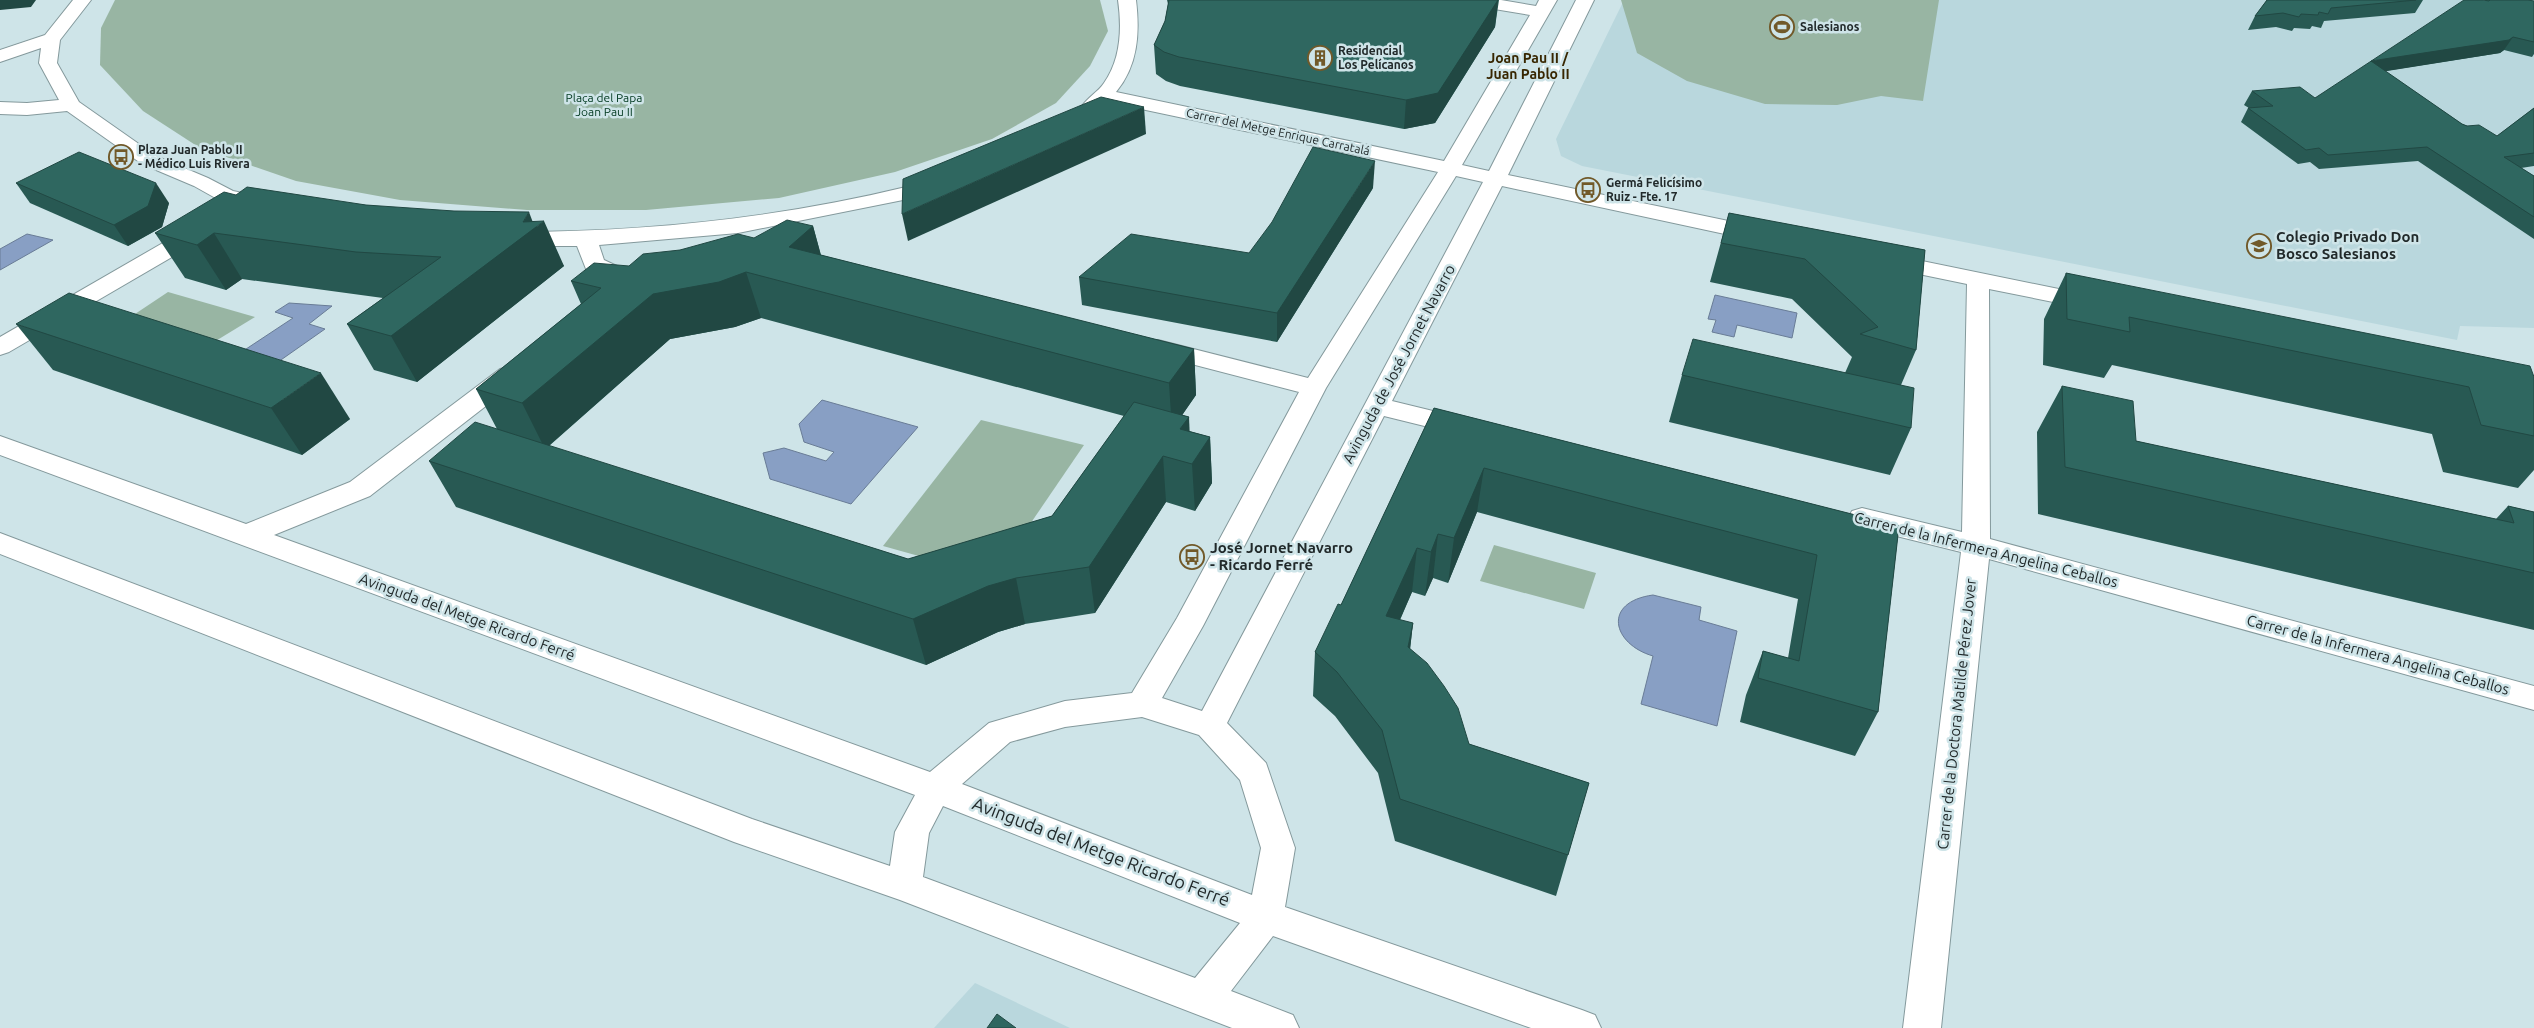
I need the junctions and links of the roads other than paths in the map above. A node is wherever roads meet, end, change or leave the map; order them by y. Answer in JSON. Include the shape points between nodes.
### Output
{"nodes":[{"id":1,"x":82,"y":0,"type":"edge"},
{"id":2,"x":1126,"y":0,"type":"edge"},
{"id":3,"x":1470,"y":0,"type":"edge"},
{"id":4,"x":1585,"y":0,"type":"edge"},
{"id":5,"x":1544,"y":6,"type":"edge"},
{"id":6,"x":51,"y":39,"type":"junction"},
{"id":7,"x":1,"y":54,"type":"edge"},
{"id":8,"x":1106,"y":96,"type":"junction"},
{"id":9,"x":71,"y":105,"type":"junction"},
{"id":10,"x":0,"y":108,"type":"edge"},
{"id":11,"x":1075,"y":117,"type":"edge"},
{"id":12,"x":1450,"y":169,"type":"junction"},
{"id":13,"x":958,"y":174,"type":"edge"},
{"id":14,"x":1495,"y":180,"type":"junction"},
{"id":15,"x":278,"y":209,"type":"edge"},
{"id":16,"x":221,"y":214,"type":"junction"},
{"id":17,"x":807,"y":215,"type":"junction"},
{"id":18,"x":491,"y":236,"type":"edge"},
{"id":19,"x":586,"y":239,"type":"junction"},
{"id":20,"x":1786,"y":240,"type":"edge"},
{"id":21,"x":778,"y":242,"type":"edge"},
{"id":22,"x":1863,"y":256,"type":"edge"},
{"id":23,"x":1978,"y":280,"type":"junction"},
{"id":24,"x":608,"y":299,"type":"edge"},
{"id":25,"x":2115,"y":308,"type":"edge"},
{"id":26,"x":1132,"y":341,"type":"edge"},
{"id":27,"x":0,"y":348,"type":"edge"},
{"id":28,"x":530,"y":358,"type":"edge"},
{"id":29,"x":1314,"y":388,"type":"junction"},
{"id":30,"x":1376,"y":406,"type":"junction"},
{"id":31,"x":1494,"y":434,"type":"edge"},
{"id":32,"x":0,"y":445,"type":"edge"},
{"id":33,"x":1841,"y":514,"type":"edge"},
{"id":34,"x":244,"y":536,"type":"junction"},
{"id":35,"x":0,"y":543,"type":"edge"},
{"id":36,"x":1976,"y":545,"type":"junction"},
{"id":37,"x":2534,"y":698,"type":"edge"},
{"id":38,"x":1142,"y":704,"type":"junction"},
{"id":39,"x":1210,"y":726,"type":"junction"},
{"id":40,"x":935,"y":788,"type":"junction"},
{"id":41,"x":904,"y":886,"type":"junction"},
{"id":42,"x":1266,"y":917,"type":"junction"},
{"id":43,"x":1202,"y":999,"type":"junction"},
{"id":44,"x":1280,"y":1028,"type":"edge"},
{"id":45,"x":1582,"y":1028,"type":"edge"},
{"id":46,"x":1922,"y":1028,"type":"edge"}],
"edges":[{"from":1,"to":6,"type":"street"},
{"from":2,"to":8,"type":"street","via":[[1130,17],[1128,55]]},
{"from":3,"to":5,"type":"street"},
{"from":4,"to":14,"type":"street","name":"Avinguda de José Jornet Navarro"},
{"from":5,"to":12,"type":"street"},
{"from":6,"to":7,"type":"street"},
{"from":6,"to":9,"type":"street","via":[[48,64]]},
{"from":8,"to":11,"type":"street"},
{"from":8,"to":12,"type":"street","name":"Carrer del Metge Enrique Carratalá"},
{"from":9,"to":10,"type":"street"},
{"from":9,"to":16,"type":"street","via":[[149,160],[201,182]]},
{"from":12,"to":14,"type":"street","name":"Carrer del Metge Enrique Carratalá"},
{"from":12,"to":29,"type":"street"},
{"from":13,"to":17,"type":"street","via":[[913,192]]},
{"from":14,"to":20,"type":"street","name":"Carrer del Metge Enrique Carratalá"},
{"from":14,"to":30,"type":"street","name":"Avinguda de José Jornet Navarro"},
{"from":15,"to":16,"type":"street"},
{"from":16,"to":27,"type":"street","via":[[176,246]]},
{"from":17,"to":19,"type":"street","via":[[698,230]]},
{"from":17,"to":21,"type":"street"},
{"from":18,"to":19,"type":"street"},
{"from":19,"to":24,"type":"street","via":[[594,264],[641,281]]},
{"from":22,"to":23,"type":"street"},
{"from":23,"to":25,"type":"street"},
{"from":23,"to":36,"type":"street","name":"Carrer de la Doctora Matilde Pérez Jover"},
{"from":26,"to":29,"type":"street"},
{"from":28,"to":34,"type":"street","via":[[360,489]]},
{"from":29,"to":38,"type":"street","via":[[1188,626]]},
{"from":30,"to":31,"type":"street"},
{"from":30,"to":39,"type":"street","name":"Avinguda de José Jornet Navarro"},
{"from":32,"to":34,"type":"street","name":"Avinguda del Metge Ricardo Ferré"},
{"from":33,"to":36,"type":"street","name":"Carrer de la Infermera Angelina Ceballos"},
{"from":34,"to":40,"type":"street","name":"Avinguda del Metge Ricardo Ferré"},
{"from":35,"to":41,"type":"street","via":[[746,832]]},
{"from":36,"to":37,"type":"street","name":"Carrer de la Infermera Angelina Ceballos"},
{"from":36,"to":46,"type":"street","name":"Carrer de la Doctora Matilde Pérez Jover"},
{"from":38,"to":39,"type":"street"},
{"from":38,"to":40,"type":"street","via":[[1065,714],[1000,732]]},
{"from":39,"to":42,"type":"street","via":[[1254,774],[1278,848]]},
{"from":40,"to":41,"type":"street","via":[[912,832]]},
{"from":40,"to":42,"type":"street","name":"Avinguda del Metge Ricardo Ferré"},
{"from":41,"to":43,"type":"street"},
{"from":42,"to":43,"type":"street"},
{"from":42,"to":45,"type":"street","name":"Avinguda del Metge Ricardo Ferré"},
{"from":43,"to":44,"type":"street"}]}
